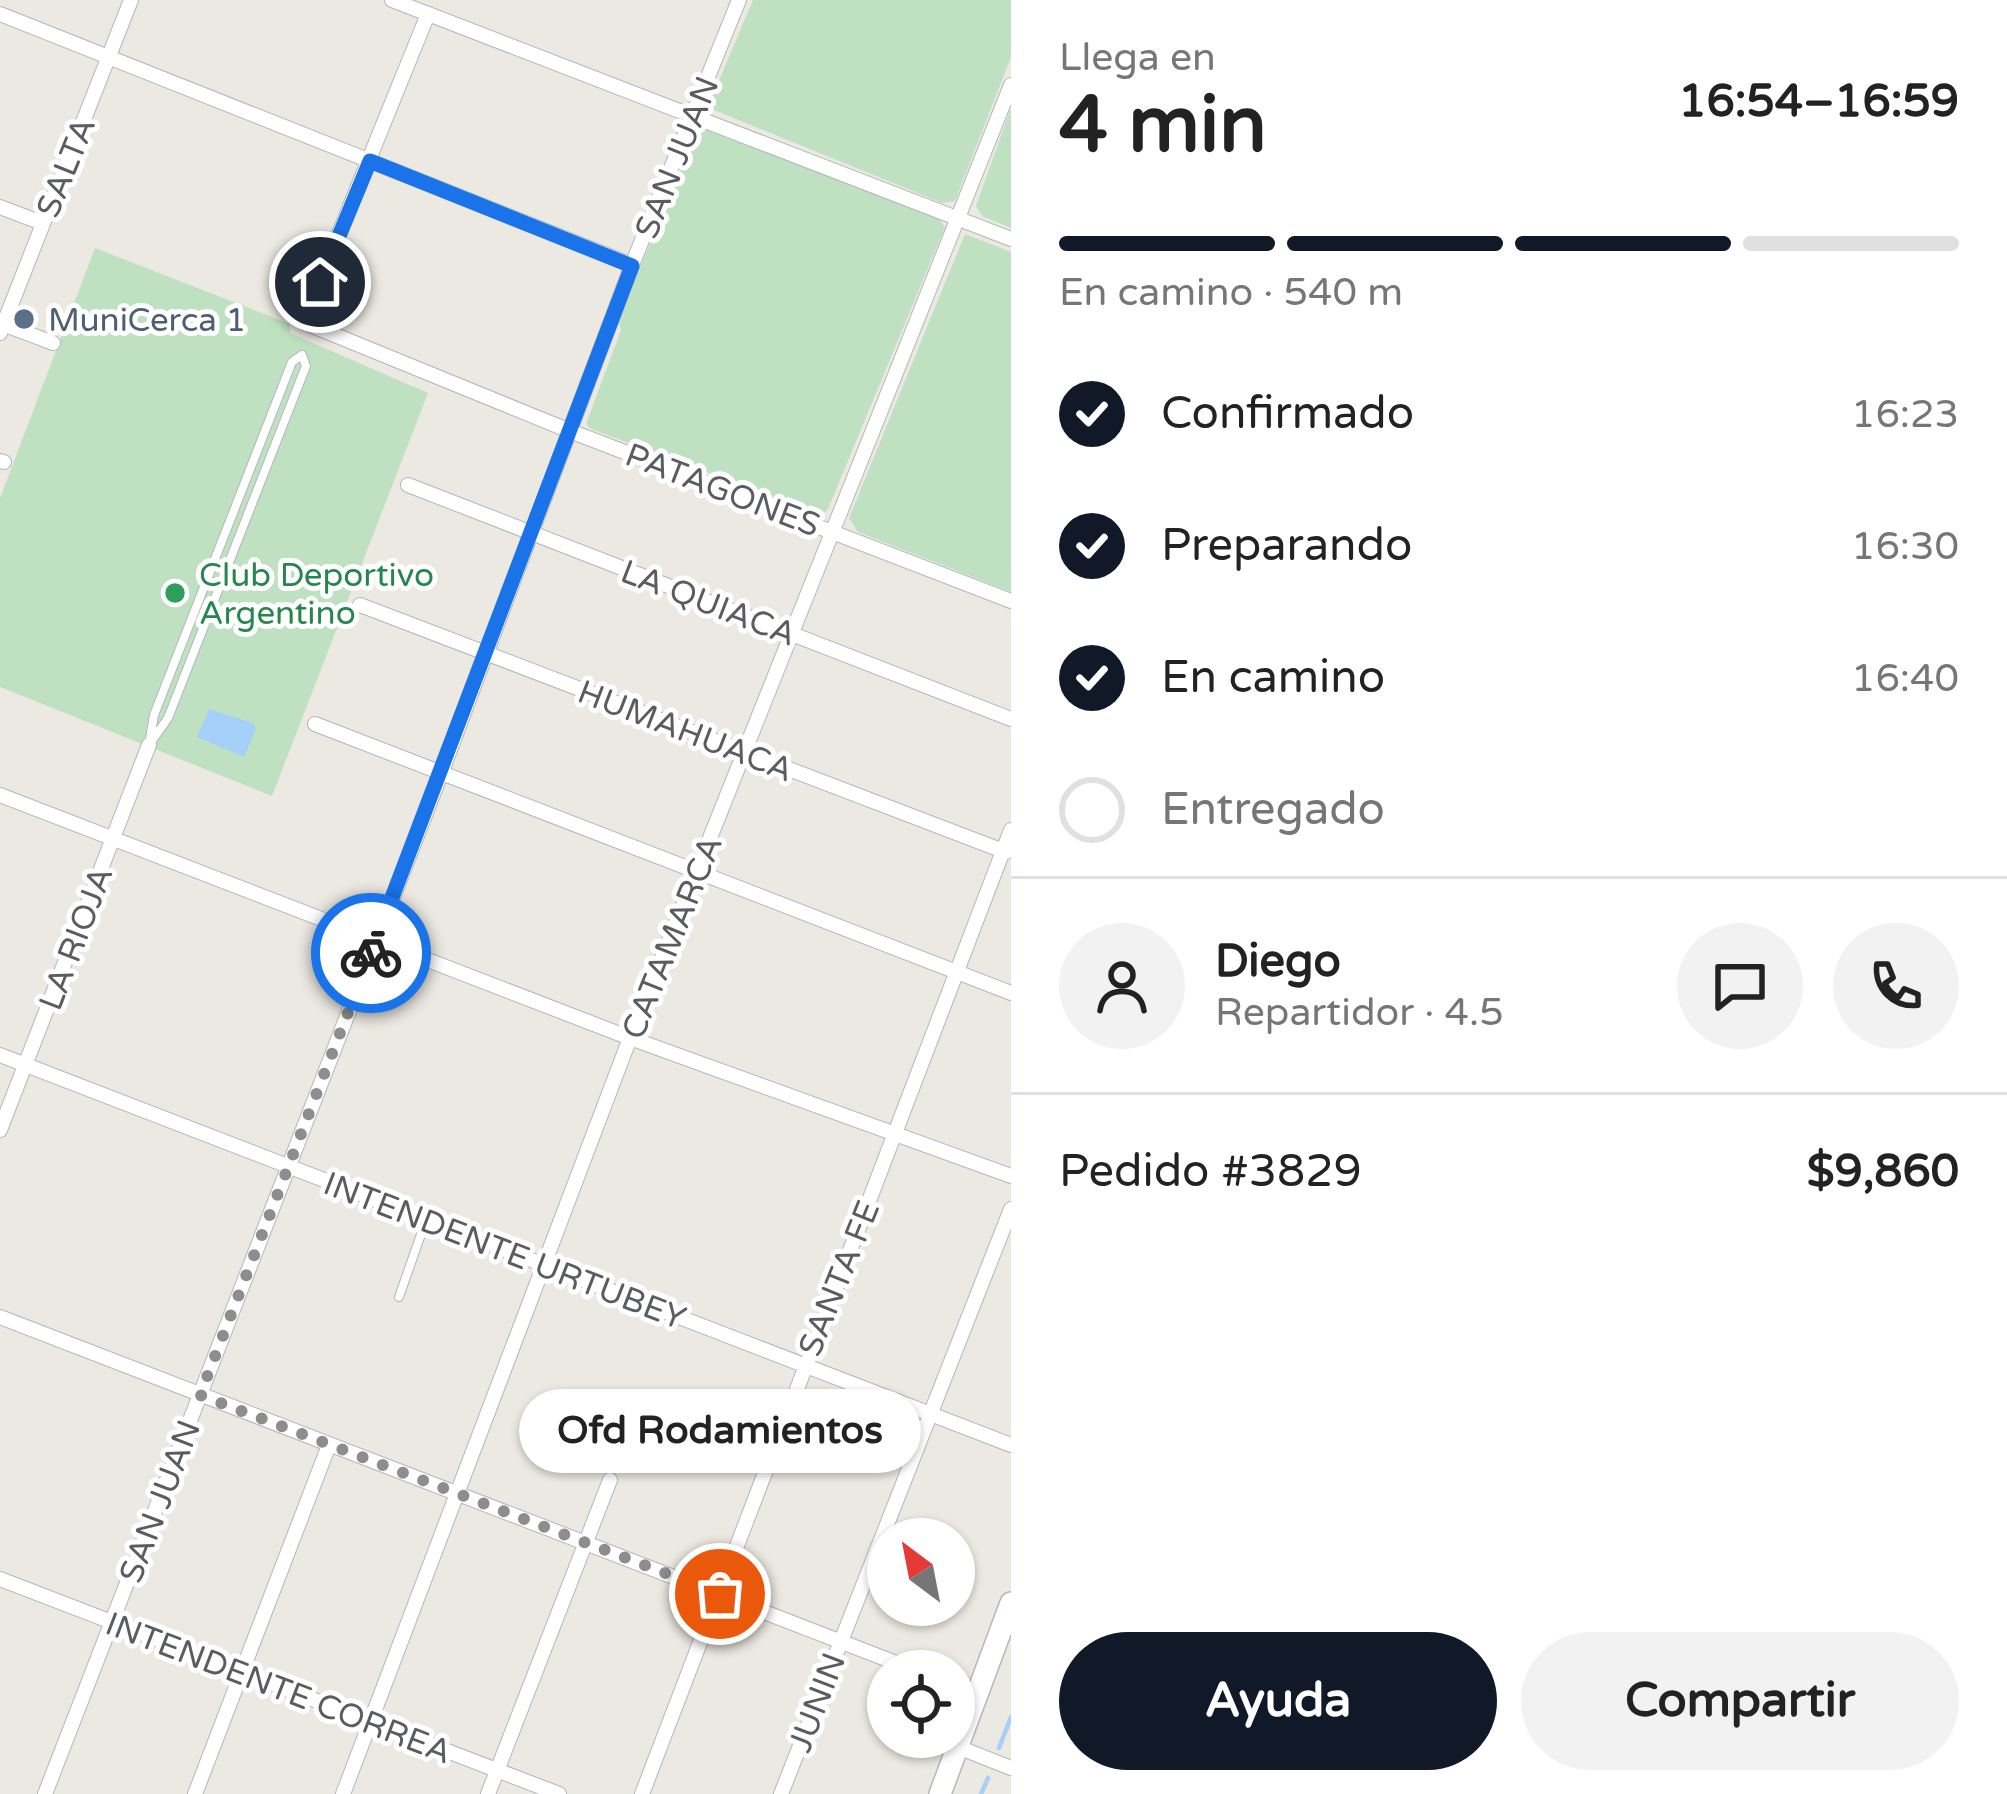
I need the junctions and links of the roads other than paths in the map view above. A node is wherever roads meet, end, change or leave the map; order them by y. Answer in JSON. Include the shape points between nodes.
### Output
{"nodes":[{"id":1,"x":130,"y":0,"type":"edge"},
{"id":2,"x":392,"y":0,"type":"edge"},
{"id":3,"x":739,"y":0,"type":"edge"},
{"id":4,"x":0,"y":14,"type":"edge"},
{"id":5,"x":428,"y":14,"type":"junction"},
{"id":6,"x":110,"y":58,"type":"junction"},
{"id":7,"x":1011,"y":85,"type":"edge"},
{"id":8,"x":692,"y":115,"type":"junction"},
{"id":9,"x":370,"y":161,"type":"junction"},
{"id":10,"x":0,"y":207,"type":"edge"},
{"id":11,"x":959,"y":219,"type":"junction"},
{"id":12,"x":42,"y":223,"type":"junction"},
{"id":13,"x":1011,"y":239,"type":"edge"},
{"id":14,"x":632,"y":266,"type":"junction"},
{"id":15,"x":1,"y":327,"type":"edge"},
{"id":16,"x":53,"y":343,"type":"dead end"},
{"id":17,"x":570,"y":431,"type":"junction"},
{"id":18,"x":408,"y":485,"type":"dead end"},
{"id":19,"x":832,"y":531,"type":"junction"},
{"id":20,"x":530,"y":533,"type":"junction"},
{"id":21,"x":208,"y":576,"type":"junction"},
{"id":22,"x":222,"y":581,"type":"junction"},
{"id":23,"x":1011,"y":601,"type":"edge"},
{"id":24,"x":360,"y":605,"type":"dead end"},
{"id":25,"x":792,"y":633,"type":"junction"},
{"id":26,"x":486,"y":652,"type":"junction"},
{"id":27,"x":1011,"y":719,"type":"edge"},
{"id":28,"x":315,"y":724,"type":"dead end"},
{"id":29,"x":149,"y":745,"type":"junction"},
{"id":30,"x":745,"y":753,"type":"junction"},
{"id":31,"x":441,"y":774,"type":"junction"},
{"id":32,"x":0,"y":795,"type":"edge"},
{"id":33,"x":1011,"y":830,"type":"edge"},
{"id":34,"x":115,"y":838,"type":"junction"},
{"id":35,"x":1007,"y":852,"type":"edge"},
{"id":36,"x":697,"y":873,"type":"junction"},
{"id":37,"x":377,"y":938,"type":"junction"},
{"id":38,"x":956,"y":972,"type":"junction"},
{"id":39,"x":1011,"y":993,"type":"edge"},
{"id":40,"x":630,"y":1038,"type":"junction"},
{"id":41,"x":0,"y":1055,"type":"edge"},
{"id":42,"x":26,"y":1064,"type":"junction"},
{"id":43,"x":0,"y":1130,"type":"edge"},
{"id":44,"x":896,"y":1135,"type":"junction"},
{"id":45,"x":287,"y":1165,"type":"junction"},
{"id":46,"x":1011,"y":1176,"type":"edge"},
{"id":47,"x":1011,"y":1209,"type":"edge"},
{"id":48,"x":427,"y":1220,"type":"junction"},
{"id":49,"x":544,"y":1264,"type":"junction"},
{"id":50,"x":399,"y":1297,"type":"dead end"},
{"id":51,"x":0,"y":1317,"type":"edge"},
{"id":52,"x":803,"y":1365,"type":"junction"},
{"id":53,"x":200,"y":1395,"type":"junction"},
{"id":54,"x":928,"y":1412,"type":"junction"},
{"id":55,"x":329,"y":1445,"type":"junction"},
{"id":56,"x":1011,"y":1445,"type":"edge"},
{"id":57,"x":610,"y":1480,"type":"dead end"},
{"id":58,"x":458,"y":1494,"type":"junction"},
{"id":59,"x":586,"y":1540,"type":"junction"},
{"id":60,"x":0,"y":1579,"type":"edge"},
{"id":61,"x":720,"y":1594,"type":"junction"},
{"id":62,"x":1011,"y":1603,"type":"edge"},
{"id":63,"x":112,"y":1622,"type":"junction"},
{"id":64,"x":840,"y":1640,"type":"junction"},
{"id":65,"x":867,"y":1651,"type":"edge"},
{"id":66,"x":242,"y":1672,"type":"junction"},
{"id":67,"x":977,"y":1695,"type":"joint"},
{"id":68,"x":975,"y":1701,"type":"edge"},
{"id":69,"x":370,"y":1722,"type":"junction"},
{"id":70,"x":975,"y":1754,"type":"edge"},
{"id":71,"x":954,"y":1758,"type":"edge"},
{"id":72,"x":1011,"y":1768,"type":"edge"},
{"id":73,"x":497,"y":1771,"type":"junction"},
{"id":74,"x":45,"y":1794,"type":"edge"},
{"id":75,"x":195,"y":1794,"type":"edge"},
{"id":76,"x":343,"y":1794,"type":"edge"},
{"id":77,"x":488,"y":1794,"type":"edge"},
{"id":78,"x":559,"y":1794,"type":"edge"},
{"id":79,"x":642,"y":1794,"type":"edge"},
{"id":80,"x":781,"y":1794,"type":"edge"},
{"id":81,"x":940,"y":1794,"type":"edge"}],
"edges":[{"from":1,"to":6,"type":"street","name":"SALTA"},
{"from":2,"to":5,"type":"street"},
{"from":3,"to":8,"type":"street","name":"SAN JUAN"},
{"from":4,"to":6,"type":"street"},
{"from":5,"to":8,"type":"street"},
{"from":5,"to":9,"type":"street"},
{"from":6,"to":9,"type":"street"},
{"from":6,"to":12,"type":"street","name":"SALTA"},
{"from":7,"to":11,"type":"street","name":"CATAMARCA"},
{"from":8,"to":11,"type":"street"},
{"from":8,"to":14,"type":"street","name":"SAN JUAN"},
{"from":9,"to":14,"type":"street"},
{"from":9,"to":17,"type":"street","name":"PATAGONES","via":[[303,322]]},
{"from":10,"to":12,"type":"street"},
{"from":11,"to":13,"type":"street"},
{"from":11,"to":19,"type":"street","name":"CATAMARCA"},
{"from":12,"to":15,"type":"street","name":"SALTA"},
{"from":14,"to":17,"type":"street","name":"SAN JUAN"},
{"from":15,"to":16,"type":"street"},
{"from":17,"to":19,"type":"street","name":"PATAGONES"},
{"from":17,"to":20,"type":"street","name":"SAN JUAN"},
{"from":18,"to":20,"type":"street","name":"LA QUIACA"},
{"from":19,"to":23,"type":"street","name":"PATAGONES"},
{"from":19,"to":25,"type":"street","name":"CATAMARCA"},
{"from":20,"to":25,"type":"street","name":"LA QUIACA"},
{"from":20,"to":26,"type":"street","name":"SAN JUAN"},
{"from":21,"to":22,"type":"lane"},
{"from":21,"to":22,"type":"lane","via":[[292,362],[302,355],[306,366]]},
{"from":21,"to":29,"type":"lane"},
{"from":22,"to":29,"type":"lane","via":[[168,718]]},
{"from":24,"to":26,"type":"street","name":"HUMAHUACA"},
{"from":25,"to":27,"type":"street","name":"LA QUIACA"},
{"from":25,"to":30,"type":"street","name":"CATAMARCA"},
{"from":26,"to":30,"type":"street","name":"HUMAHUACA"},
{"from":26,"to":31,"type":"street","name":"SAN JUAN"},
{"from":28,"to":31,"type":"street"},
{"from":29,"to":34,"type":"street","name":"LA RIOJA"},
{"from":30,"to":35,"type":"street","name":"HUMAHUACA"},
{"from":30,"to":36,"type":"street","name":"CATAMARCA"},
{"from":31,"to":36,"type":"street"},
{"from":31,"to":37,"type":"street","name":"SAN JUAN"},
{"from":32,"to":34,"type":"street"},
{"from":33,"to":35,"type":"street","name":"SANTA FE"},
{"from":34,"to":37,"type":"street"},
{"from":34,"to":42,"type":"street","name":"LA RIOJA"},
{"from":35,"to":38,"type":"street","name":"SANTA FE"},
{"from":36,"to":38,"type":"street"},
{"from":36,"to":40,"type":"street","name":"CATAMARCA"},
{"from":37,"to":40,"type":"street"},
{"from":37,"to":45,"type":"street","name":"SAN JUAN"},
{"from":38,"to":39,"type":"street"},
{"from":38,"to":44,"type":"street","name":"SANTA FE"},
{"from":40,"to":44,"type":"street"},
{"from":40,"to":49,"type":"street","name":"CATAMARCA"},
{"from":41,"to":42,"type":"street","name":"INTENDENTE URTUBEY"},
{"from":42,"to":43,"type":"street","name":"LA RIOJA"},
{"from":42,"to":45,"type":"street","name":"INTENDENTE URTUBEY"},
{"from":44,"to":46,"type":"street"},
{"from":44,"to":52,"type":"street","name":"SANTA FE"},
{"from":45,"to":48,"type":"street","name":"INTENDENTE URTUBEY"},
{"from":45,"to":53,"type":"street","name":"SAN JUAN"},
{"from":47,"to":54,"type":"street","name":"JUNIN"},
{"from":48,"to":49,"type":"street","name":"INTENDENTE URTUBEY"},
{"from":48,"to":50,"type":"lane"},
{"from":49,"to":52,"type":"street","name":"INTENDENTE URTUBEY"},
{"from":49,"to":58,"type":"street","name":"CATAMARCA"},
{"from":51,"to":53,"type":"street"},
{"from":52,"to":54,"type":"street","name":"INTENDENTE URTUBEY"},
{"from":52,"to":61,"type":"street","name":"SANTA FE"},
{"from":53,"to":55,"type":"street"},
{"from":53,"to":63,"type":"street","name":"SAN JUAN"},
{"from":54,"to":56,"type":"street","name":"INTENDENTE URTUBEY"},
{"from":54,"to":64,"type":"street","name":"JUNIN"},
{"from":55,"to":58,"type":"street"},
{"from":55,"to":66,"type":"street"},
{"from":57,"to":59,"type":"street"},
{"from":58,"to":59,"type":"street"},
{"from":58,"to":69,"type":"street","name":"CATAMARCA"},
{"from":59,"to":61,"type":"street"},
{"from":59,"to":73,"type":"street"},
{"from":60,"to":63,"type":"street","name":"INTENDENTE CORREA"},
{"from":61,"to":64,"type":"street"},
{"from":61,"to":79,"type":"street","name":"SANTA FE"},
{"from":62,"to":67,"type":"main road"},
{"from":63,"to":66,"type":"street","name":"INTENDENTE CORREA"},
{"from":63,"to":74,"type":"street","name":"SAN JUAN"},
{"from":64,"to":65,"type":"street"},
{"from":64,"to":80,"type":"street","name":"JUNIN"},
{"from":66,"to":69,"type":"street","name":"INTENDENTE CORREA"},
{"from":66,"to":75,"type":"street"},
{"from":67,"to":68,"type":"main road"},
{"from":69,"to":73,"type":"street","name":"INTENDENTE CORREA"},
{"from":69,"to":76,"type":"street","name":"CATAMARCA"},
{"from":70,"to":72,"type":"street"},
{"from":71,"to":81,"type":"main road"},
{"from":73,"to":77,"type":"street"},
{"from":73,"to":78,"type":"street","name":"INTENDENTE CORREA"}]}
